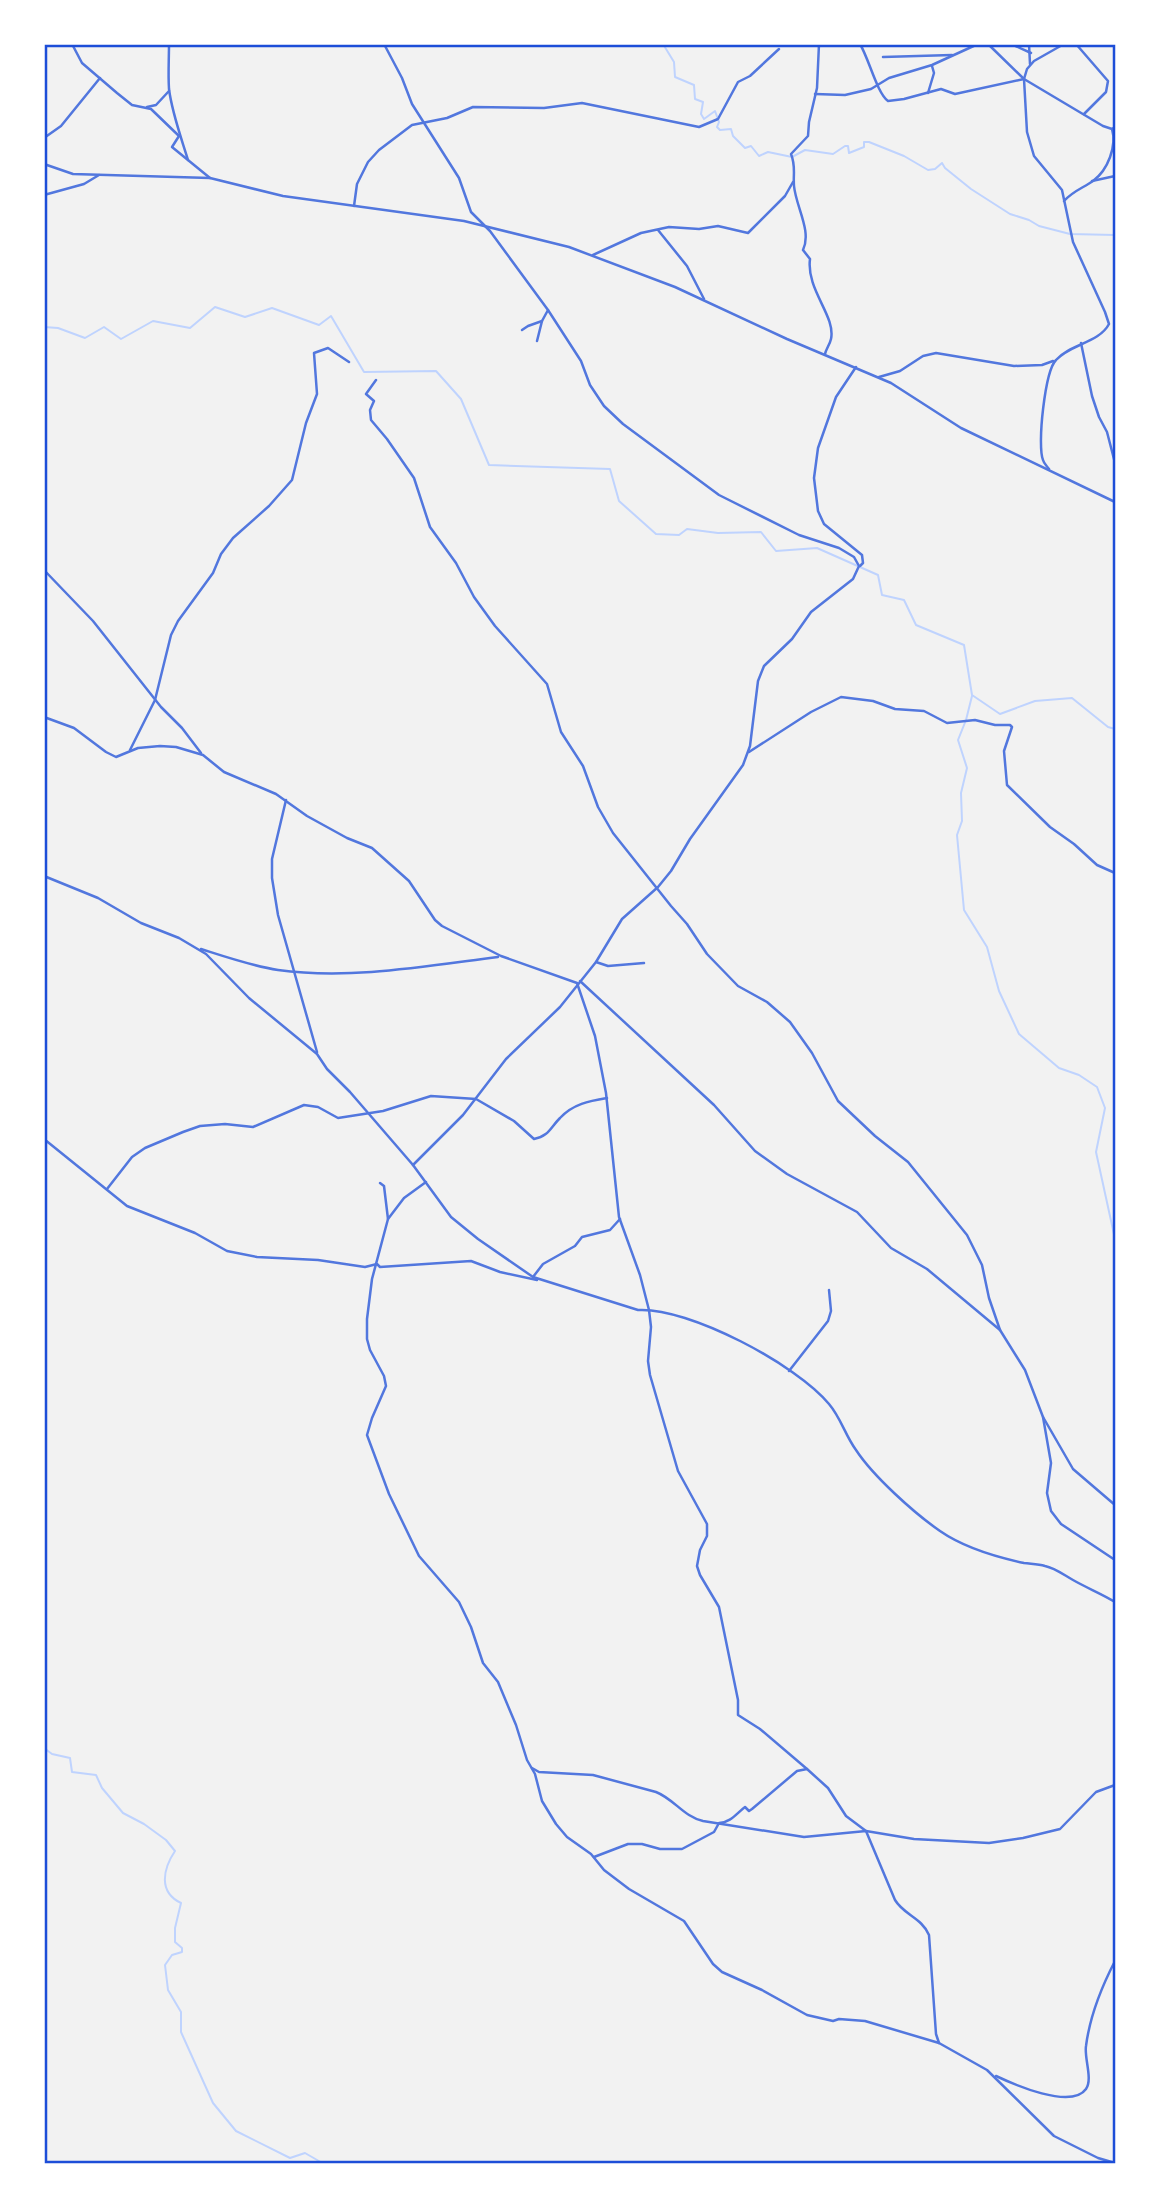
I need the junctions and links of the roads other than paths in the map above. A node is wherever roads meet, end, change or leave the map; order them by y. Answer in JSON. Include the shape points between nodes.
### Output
{"nodes":[{"id":1,"x":72,"y":44,"type":"edge"},
{"id":2,"x":169,"y":44,"type":"edge"},
{"id":3,"x":384,"y":44,"type":"edge"},
{"id":4,"x":819,"y":44,"type":"edge"},
{"id":5,"x":860,"y":44,"type":"edge"},
{"id":6,"x":978,"y":44,"type":"edge"},
{"id":7,"x":988,"y":44,"type":"edge"},
{"id":8,"x":1011,"y":44,"type":"edge"},
{"id":9,"x":1030,"y":44,"type":"edge"},
{"id":10,"x":1064,"y":44,"type":"edge"},
{"id":11,"x":1076,"y":44,"type":"edge"},
{"id":12,"x":779,"y":49,"type":"dead end"},
{"id":13,"x":1031,"y":53,"type":"junction"},
{"id":14,"x":955,"y":54,"type":"junction"},
{"id":15,"x":883,"y":57,"type":"dead end"},
{"id":16,"x":1030,"y":64,"type":"junction"},
{"id":17,"x":932,"y":65,"type":"junction"},
{"id":18,"x":100,"y":78,"type":"junction"},
{"id":19,"x":1024,"y":79,"type":"junction"},
{"id":20,"x":878,"y":87,"type":"junction"},
{"id":21,"x":169,"y":91,"type":"junction"},
{"id":22,"x":928,"y":93,"type":"junction"},
{"id":23,"x":815,"y":94,"type":"junction"},
{"id":24,"x":147,"y":107,"type":"junction"},
{"id":25,"x":1084,"y":114,"type":"junction"},
{"id":26,"x":423,"y":121,"type":"junction"},
{"id":27,"x":1114,"y":128,"type":"edge"},
{"id":28,"x":44,"y":138,"type":"edge"},
{"id":29,"x":188,"y":160,"type":"junction"},
{"id":30,"x":44,"y":164,"type":"edge"},
{"id":31,"x":101,"y":174,"type":"junction"},
{"id":32,"x":1115,"y":176,"type":"edge"},
{"id":33,"x":210,"y":178,"type":"junction"},
{"id":34,"x":794,"y":181,"type":"junction"},
{"id":35,"x":1092,"y":181,"type":"junction"},
{"id":36,"x":44,"y":195,"type":"edge"},
{"id":37,"x":1064,"y":201,"type":"junction"},
{"id":38,"x":354,"y":206,"type":"junction"},
{"id":39,"x":485,"y":226,"type":"junction"},
{"id":40,"x":657,"y":230,"type":"junction"},
{"id":41,"x":593,"y":255,"type":"junction"},
{"id":42,"x":704,"y":299,"type":"junction"},
{"id":43,"x":548,"y":310,"type":"junction"},
{"id":44,"x":542,"y":321,"type":"junction"},
{"id":45,"x":522,"y":330,"type":"dead end"},
{"id":46,"x":537,"y":341,"type":"dead end"},
{"id":47,"x":1081,"y":343,"type":"junction"},
{"id":48,"x":825,"y":354,"type":"junction"},
{"id":49,"x":1056,"y":359,"type":"junction"},
{"id":50,"x":349,"y":362,"type":"dead end"},
{"id":51,"x":856,"y":367,"type":"junction"},
{"id":52,"x":879,"y":377,"type":"junction"},
{"id":53,"x":376,"y":380,"type":"dead end"},
{"id":54,"x":1115,"y":463,"type":"edge"},
{"id":55,"x":1052,"y":471,"type":"junction"},
{"id":56,"x":1114,"y":499,"type":"edge"},
{"id":57,"x":859,"y":566,"type":"junction"},
{"id":58,"x":44,"y":570,"type":"edge"},
{"id":59,"x":155,"y":700,"type":"junction"},
{"id":60,"x":44,"y":717,"type":"edge"},
{"id":61,"x":129,"y":752,"type":"junction"},
{"id":62,"x":748,"y":752,"type":"junction"},
{"id":63,"x":203,"y":755,"type":"junction"},
{"id":64,"x":286,"y":800,"type":"junction"},
{"id":65,"x":1115,"y":873,"type":"edge"},
{"id":66,"x":44,"y":876,"type":"edge"},
{"id":67,"x":658,"y":887,"type":"junction"},
{"id":68,"x":199,"y":948,"type":"junction"},
{"id":69,"x":501,"y":957,"type":"junction"},
{"id":70,"x":596,"y":962,"type":"junction"},
{"id":71,"x":644,"y":963,"type":"dead end"},
{"id":72,"x":293,"y":972,"type":"junction"},
{"id":73,"x":579,"y":982,"type":"junction"},
{"id":74,"x":317,"y":1054,"type":"junction"},
{"id":75,"x":607,"y":1098,"type":"junction"},
{"id":76,"x":476,"y":1099,"type":"junction"},
{"id":77,"x":368,"y":1112,"type":"junction"},
{"id":78,"x":44,"y":1139,"type":"edge"},
{"id":79,"x":413,"y":1165,"type":"junction"},
{"id":80,"x":426,"y":1182,"type":"junction"},
{"id":81,"x":380,"y":1183,"type":"dead end"},
{"id":82,"x":107,"y":1189,"type":"junction"},
{"id":83,"x":620,"y":1218,"type":"junction"},
{"id":84,"x":388,"y":1219,"type":"junction"},
{"id":85,"x":377,"y":1264,"type":"junction"},
{"id":86,"x":533,"y":1277,"type":"junction"},
{"id":87,"x":544,"y":1281,"type":"junction"},
{"id":88,"x":829,"y":1290,"type":"dead end"},
{"id":89,"x":649,"y":1310,"type":"junction"},
{"id":90,"x":1000,"y":1329,"type":"junction"},
{"id":91,"x":789,"y":1371,"type":"junction"},
{"id":92,"x":1043,"y":1418,"type":"junction"},
{"id":93,"x":1115,"y":1505,"type":"edge"},
{"id":94,"x":1115,"y":1560,"type":"edge"},
{"id":95,"x":1115,"y":1602,"type":"edge"},
{"id":96,"x":532,"y":1768,"type":"junction"},
{"id":97,"x":807,"y":1769,"type":"junction"},
{"id":98,"x":1115,"y":1785,"type":"edge"},
{"id":99,"x":719,"y":1823,"type":"junction"},
{"id":100,"x":866,"y":1832,"type":"junction"},
{"id":101,"x":594,"y":1857,"type":"junction"},
{"id":102,"x":1115,"y":1961,"type":"edge"},
{"id":103,"x":939,"y":2043,"type":"junction"},
{"id":104,"x":992,"y":2074,"type":"junction"},
{"id":105,"x":1115,"y":2163,"type":"edge"}],
"edges":[{"from":1,"to":18,"type":"street","via":[[82,63]]},
{"from":2,"to":21,"type":"street"},
{"from":3,"to":26,"type":"street"},
{"from":4,"to":23,"type":"street"},
{"from":5,"to":20,"type":"street"},
{"from":6,"to":14,"type":"street"},
{"from":7,"to":19,"type":"street"},
{"from":8,"to":13,"type":"street"},
{"from":9,"to":13,"type":"street"},
{"from":10,"to":16,"type":"street"},
{"from":11,"to":25,"type":"street","via":[[1108,81],[1106,92]]},
{"from":12,"to":26,"type":"street","via":[[736,85],[718,118],[699,127],[582,103],[544,108],[473,107],[447,118]]},
{"from":13,"to":16,"type":"street"},
{"from":14,"to":15,"type":"street"},
{"from":14,"to":17,"type":"street"},
{"from":16,"to":19,"type":"street"},
{"from":17,"to":20,"type":"street","via":[[889,78]]},
{"from":17,"to":22,"type":"street"},
{"from":18,"to":24,"type":"street","via":[[132,105]]},
{"from":18,"to":28,"type":"street","via":[[61,126]]},
{"from":19,"to":22,"type":"street","via":[[955,94],[941,89]]},
{"from":19,"to":25,"type":"street"},
{"from":19,"to":37,"type":"street","via":[[1029,143],[1041,166],[1058,183]]},
{"from":20,"to":22,"type":"street","via":[[888,101]]},
{"from":20,"to":23,"type":"street","via":[[856,93]]},
{"from":21,"to":24,"type":"street"},
{"from":21,"to":29,"type":"street"},
{"from":23,"to":34,"type":"street","via":[[807,140],[791,152]]},
{"from":24,"to":29,"type":"street","via":[[179,136],[172,147]]},
{"from":25,"to":27,"type":"street"},
{"from":26,"to":38,"type":"street","via":[[401,132],[368,162],[357,184]]},
{"from":26,"to":39,"type":"street","via":[[459,178],[471,212]]},
{"from":27,"to":35,"type":"street","via":[[1111,154]]},
{"from":29,"to":33,"type":"street"},
{"from":30,"to":31,"type":"street","via":[[73,174]]},
{"from":31,"to":33,"type":"street"},
{"from":31,"to":36,"type":"street","via":[[84,184]]},
{"from":32,"to":35,"type":"street"},
{"from":33,"to":38,"type":"street"},
{"from":34,"to":40,"type":"street","via":[[748,233],[718,226]]},
{"from":34,"to":48,"type":"street","via":[[810,280],[831,336]]},
{"from":35,"to":37,"type":"street"},
{"from":37,"to":47,"type":"street","via":[[1073,242],[1108,319],[1106,329]]},
{"from":38,"to":39,"type":"street"},
{"from":39,"to":41,"type":"street"},
{"from":39,"to":43,"type":"street"},
{"from":40,"to":41,"type":"street"},
{"from":40,"to":42,"type":"street","via":[[687,266]]},
{"from":41,"to":42,"type":"street"},
{"from":42,"to":48,"type":"street"},
{"from":43,"to":44,"type":"street"},
{"from":43,"to":57,"type":"street","via":[[598,398],[623,424],[719,495],[799,536],[839,548]]},
{"from":44,"to":45,"type":"street"},
{"from":44,"to":46,"type":"street"},
{"from":47,"to":49,"type":"street"},
{"from":47,"to":54,"type":"street","via":[[1092,396]]},
{"from":48,"to":51,"type":"street"},
{"from":49,"to":52,"type":"street","via":[[1042,365],[1014,366],[936,353]]},
{"from":49,"to":55,"type":"street","via":[[1049,370],[1043,412],[1042,457]]},
{"from":50,"to":59,"type":"street","via":[[328,348],[314,353],[317,394],[292,480],[233,538],[178,621]]},
{"from":51,"to":52,"type":"street"},
{"from":51,"to":57,"type":"street","via":[[836,397],[818,448],[814,478],[821,518],[862,555]]},
{"from":52,"to":55,"type":"street","via":[[953,425]]},
{"from":53,"to":67,"type":"street","via":[[366,393],[374,401],[370,417],[416,482],[428,525],[495,626],[547,684],[561,732],[583,766],[601,812]]},
{"from":55,"to":56,"type":"street"},
{"from":57,"to":62,"type":"street","via":[[853,579],[811,612],[764,666]]},
{"from":58,"to":59,"type":"street","via":[[102,632]]},
{"from":59,"to":61,"type":"street"},
{"from":59,"to":63,"type":"street"},
{"from":60,"to":61,"type":"street","via":[[74,728],[110,755]]},
{"from":61,"to":63,"type":"street","via":[[168,746]]},
{"from":62,"to":65,"type":"street","via":[[845,696],[924,711],[947,723],[975,720],[1010,725],[1004,751],[1007,785],[1050,827]]},
{"from":62,"to":67,"type":"street","via":[[737,775]]},
{"from":63,"to":64,"type":"street","via":[[224,772]]},
{"from":64,"to":69,"type":"street","via":[[372,848],[409,880],[438,923]]},
{"from":64,"to":72,"type":"street","via":[[272,870]]},
{"from":66,"to":68,"type":"street"},
{"from":67,"to":70,"type":"street","via":[[622,919]]},
{"from":67,"to":90,"type":"street","via":[[723,972],[790,1022],[813,1053],[838,1101],[908,1162],[968,1235],[982,1265]]},
{"from":68,"to":72,"type":"street"},
{"from":68,"to":74,"type":"street","via":[[248,998]]},
{"from":69,"to":72,"type":"street","via":[[378,971]]},
{"from":69,"to":73,"type":"street"},
{"from":70,"to":71,"type":"street","via":[[608,966]]},
{"from":70,"to":73,"type":"street"},
{"from":72,"to":74,"type":"street"},
{"from":73,"to":75,"type":"street"},
{"from":73,"to":76,"type":"street","via":[[506,1059]]},
{"from":73,"to":90,"type":"street","via":[[714,1105],[755,1151],[857,1212],[891,1248],[927,1269]]},
{"from":74,"to":77,"type":"street"},
{"from":75,"to":76,"type":"street","via":[[577,1105],[560,1117],[547,1135],[534,1139]]},
{"from":75,"to":83,"type":"street"},
{"from":76,"to":77,"type":"street","via":[[431,1096]]},
{"from":76,"to":79,"type":"street"},
{"from":77,"to":79,"type":"street"},
{"from":77,"to":82,"type":"street","via":[[338,1118],[307,1105],[253,1127],[192,1128],[141,1151]]},
{"from":78,"to":82,"type":"street"},
{"from":79,"to":80,"type":"street"},
{"from":80,"to":84,"type":"street"},
{"from":80,"to":86,"type":"street","via":[[457,1223]]},
{"from":81,"to":84,"type":"street"},
{"from":82,"to":85,"type":"street","via":[[127,1206],[235,1253],[363,1267]]},
{"from":83,"to":86,"type":"street","via":[[610,1230],[582,1237]]},
{"from":83,"to":89,"type":"street"},
{"from":84,"to":85,"type":"street"},
{"from":85,"to":87,"type":"street","via":[[474,1261]]},
{"from":85,"to":96,"type":"street","via":[[367,1339],[386,1385],[369,1426],[369,1441],[419,1556],[464,1613]]},
{"from":86,"to":87,"type":"street"},
{"from":87,"to":89,"type":"street"},
{"from":88,"to":91,"type":"street","via":[[828,1321]]},
{"from":89,"to":91,"type":"street","via":[[718,1330]]},
{"from":89,"to":97,"type":"street","via":[[650,1375],[676,1466],[707,1524],[697,1566],[720,1611],[738,1716]]},
{"from":90,"to":92,"type":"street","via":[[1025,1370]]},
{"from":91,"to":95,"type":"street","via":[[823,1397],[859,1455],[932,1525],[983,1552],[1047,1566]]},
{"from":92,"to":93,"type":"street","via":[[1073,1469]]},
{"from":92,"to":94,"type":"street","via":[[1051,1463],[1047,1493],[1051,1511],[1061,1524]]},
{"from":96,"to":99,"type":"street","via":[[593,1775],[656,1792],[692,1818]]},
{"from":96,"to":101,"type":"street","via":[[542,1801],[556,1824]]},
{"from":97,"to":99,"type":"street","via":[[797,1771],[749,1811],[745,1807]]},
{"from":97,"to":100,"type":"street","via":[[828,1788],[846,1816]]},
{"from":98,"to":100,"type":"street","via":[[1096,1792],[1060,1829],[1014,1840],[934,1841]]},
{"from":99,"to":100,"type":"street","via":[[804,1836]]},
{"from":99,"to":101,"type":"street","via":[[714,1832],[682,1849],[628,1844]]},
{"from":100,"to":103,"type":"street","via":[[898,1906],[923,1923],[929,1935]]},
{"from":101,"to":103,"type":"street","via":[[629,1889],[684,1921],[713,1964],[731,1977],[807,2015],[828,2021],[865,2021]]},
{"from":102,"to":104,"type":"street","via":[[1090,2020],[1088,2083],[1083,2092],[1056,2097]]},
{"from":103,"to":104,"type":"street"},
{"from":104,"to":105,"type":"street","via":[[1054,2136]]}]}
